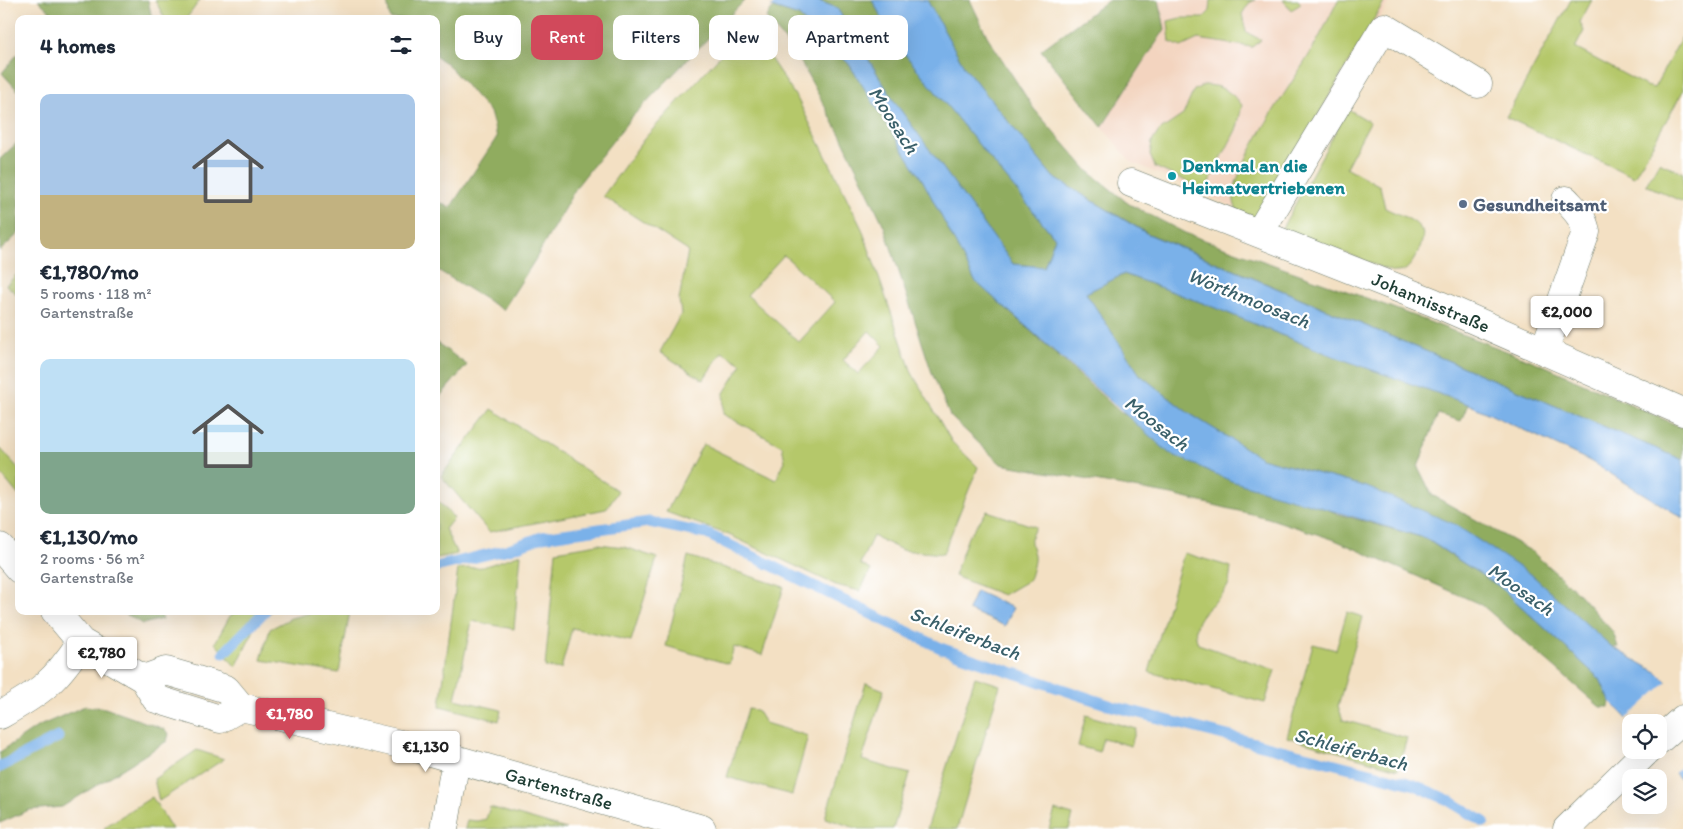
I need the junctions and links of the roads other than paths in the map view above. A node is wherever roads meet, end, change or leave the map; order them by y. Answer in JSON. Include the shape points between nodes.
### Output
{"nodes":[{"id":1,"x":1478,"y":84,"type":"dead end"},
{"id":2,"x":1131,"y":183,"type":"dead end"},
{"id":3,"x":1566,"y":200,"type":"dead end"},
{"id":4,"x":1259,"y":233,"type":"junction"},
{"id":5,"x":1544,"y":351,"type":"junction"},
{"id":6,"x":1683,"y":412,"type":"edge"},
{"id":7,"x":0,"y":547,"type":"edge"},
{"id":8,"x":15,"y":564,"type":"edge"},
{"id":9,"x":57,"y":615,"type":"edge"},
{"id":10,"x":81,"y":642,"type":"junction"},
{"id":11,"x":0,"y":715,"type":"edge"},
{"id":12,"x":1683,"y":719,"type":"edge"},
{"id":13,"x":1667,"y":733,"type":"edge"},
{"id":14,"x":456,"y":759,"type":"junction"},
{"id":15,"x":1638,"y":759,"type":"edge"},
{"id":16,"x":444,"y":829,"type":"edge"},
{"id":17,"x":702,"y":829,"type":"edge"},
{"id":18,"x":1567,"y":829,"type":"edge"}],
"edges":[{"from":1,"to":4,"type":"street","via":[[1384,27]]},
{"from":2,"to":4,"type":"street","name":"Johannisstraße"},
{"from":3,"to":5,"type":"street","via":[[1580,215],[1586,232]]},
{"from":4,"to":5,"type":"street","name":"Johannisstraße","via":[[1434,302]]},
{"from":5,"to":6,"type":"street","name":"Johannisstraße"},
{"from":7,"to":8,"type":"street"},
{"from":9,"to":10,"type":"street","name":"Gartenstraße"},
{"from":10,"to":11,"type":"street","via":[[63,670],[37,694]]},
{"from":10,"to":14,"type":"street","name":"Gartenstraße","via":[[144,679],[166,672],[226,689],[240,707]]},
{"from":12,"to":13,"type":"street"},
{"from":14,"to":16,"type":"street"},
{"from":14,"to":17,"type":"street","name":"Gartenstraße"},
{"from":15,"to":18,"type":"street"}]}
